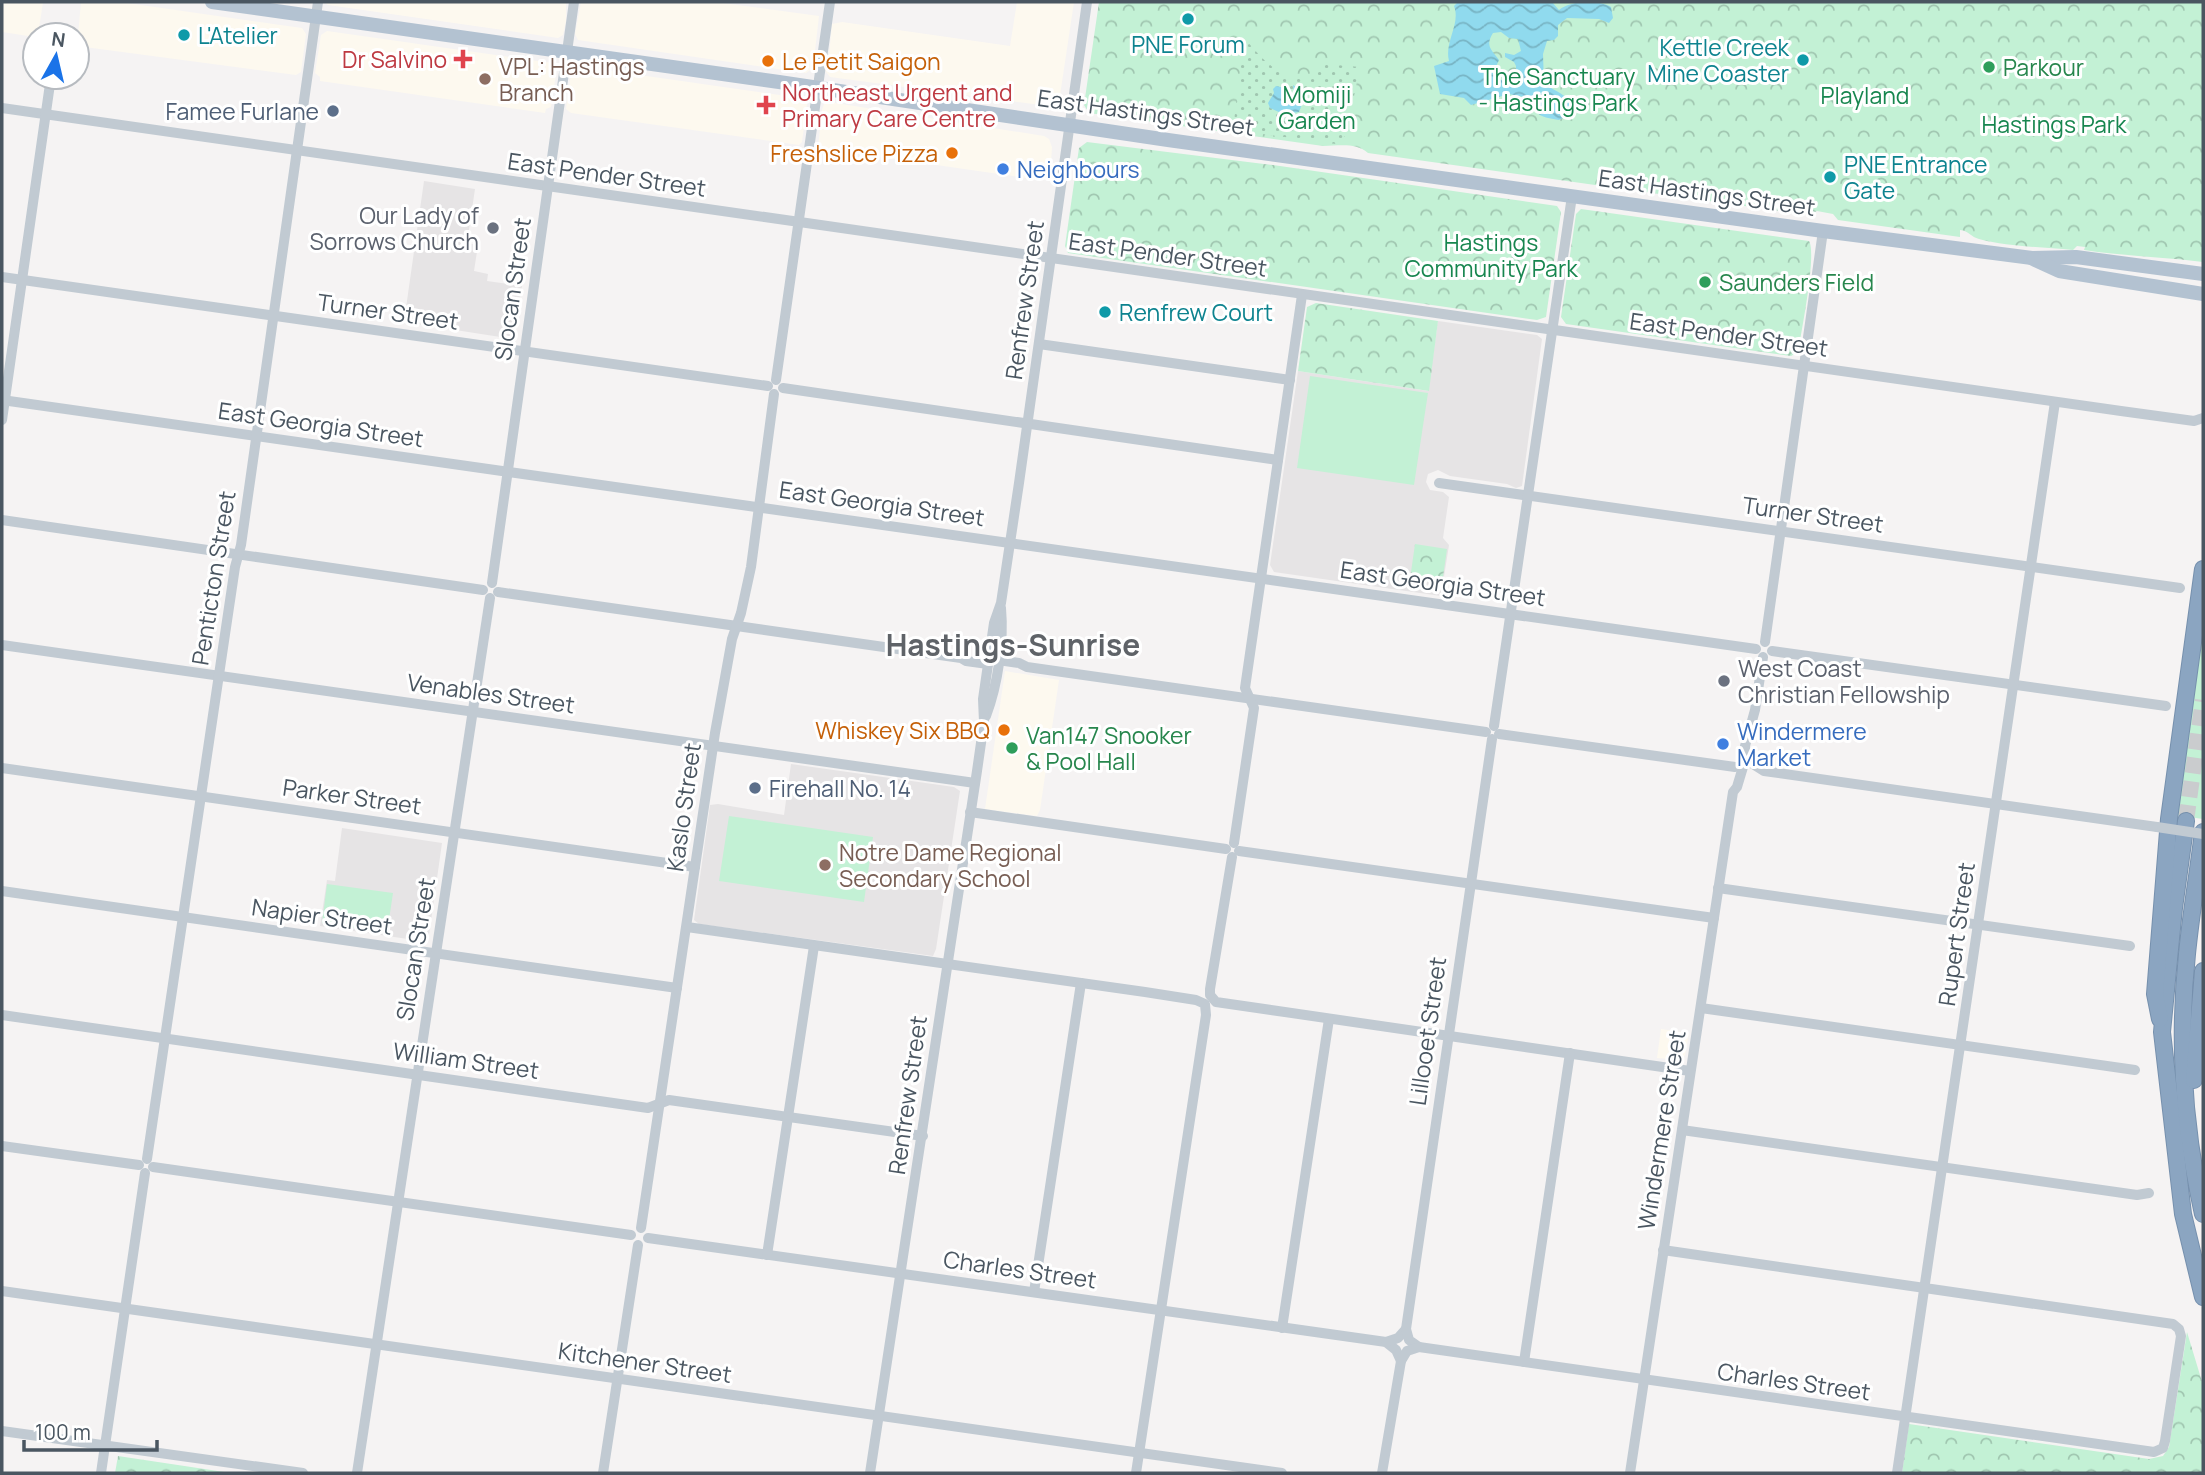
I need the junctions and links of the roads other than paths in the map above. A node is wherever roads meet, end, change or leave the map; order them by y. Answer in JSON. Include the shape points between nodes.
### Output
{"nodes":[{"id":1,"x":212,"y":2,"type":"edge"},
{"id":2,"x":574,"y":2,"type":"edge"},
{"id":3,"x":830,"y":2,"type":"edge"},
{"id":4,"x":1087,"y":2,"type":"edge"},
{"id":5,"x":317,"y":9,"type":"edge"},
{"id":6,"x":568,"y":52,"type":"junction"},
{"id":7,"x":819,"y":88,"type":"junction"},
{"id":8,"x":49,"y":91,"type":"edge"},
{"id":9,"x":2,"y":108,"type":"edge"},
{"id":10,"x":46,"y":114,"type":"junction"},
{"id":11,"x":1070,"y":124,"type":"junction"},
{"id":12,"x":296,"y":152,"type":"junction"},
{"id":13,"x":548,"y":187,"type":"junction"},
{"id":14,"x":1572,"y":195,"type":"junction"},
{"id":15,"x":799,"y":223,"type":"junction"},
{"id":16,"x":1823,"y":231,"type":"junction"},
{"id":17,"x":1052,"y":258,"type":"junction"},
{"id":18,"x":2032,"y":258,"type":"junction"},
{"id":19,"x":2203,"y":274,"type":"edge"},
{"id":20,"x":2,"y":277,"type":"edge"},
{"id":21,"x":22,"y":280,"type":"junction"},
{"id":22,"x":2203,"y":294,"type":"edge"},
{"id":23,"x":1302,"y":295,"type":"junction"},
{"id":24,"x":274,"y":316,"type":"junction"},
{"id":25,"x":1552,"y":330,"type":"junction"},
{"id":26,"x":1038,"y":344,"type":"junction"},
{"id":27,"x":524,"y":352,"type":"junction"},
{"id":28,"x":1804,"y":365,"type":"junction"},
{"id":29,"x":1290,"y":380,"type":"junction"},
{"id":30,"x":775,"y":387,"type":"junction"},
{"id":31,"x":3,"y":400,"type":"edge"},
{"id":32,"x":2055,"y":402,"type":"junction"},
{"id":33,"x":2203,"y":418,"type":"edge"},
{"id":34,"x":2,"y":420,"type":"edge"},
{"id":35,"x":1028,"y":423,"type":"junction"},
{"id":36,"x":256,"y":436,"type":"junction"},
{"id":37,"x":1278,"y":460,"type":"junction"},
{"id":38,"x":508,"y":471,"type":"junction"},
{"id":39,"x":1439,"y":482,"type":"dead end"},
{"id":40,"x":1529,"y":495,"type":"junction"},
{"id":41,"x":758,"y":507,"type":"junction"},
{"id":42,"x":2,"y":520,"type":"edge"},
{"id":43,"x":1781,"y":531,"type":"junction"},
{"id":44,"x":1010,"y":542,"type":"junction"},
{"id":45,"x":238,"y":554,"type":"junction"},
{"id":46,"x":2031,"y":567,"type":"junction"},
{"id":47,"x":2203,"y":569,"type":"edge"},
{"id":48,"x":1261,"y":578,"type":"junction"},
{"id":49,"x":2180,"y":588,"type":"dead end"},
{"id":50,"x":491,"y":591,"type":"junction"},
{"id":51,"x":1512,"y":615,"type":"junction"},
{"id":52,"x":737,"y":625,"type":"junction"},
{"id":53,"x":2,"y":645,"type":"edge"},
{"id":54,"x":1764,"y":650,"type":"junction"},
{"id":55,"x":993,"y":662,"type":"junction"},
{"id":56,"x":219,"y":675,"type":"junction"},
{"id":57,"x":2014,"y":685,"type":"junction"},
{"id":58,"x":1250,"y":699,"type":"junction"},
{"id":59,"x":2166,"y":706,"type":"dead end"},
{"id":60,"x":472,"y":712,"type":"junction"},
{"id":61,"x":1493,"y":733,"type":"junction"},
{"id":62,"x":713,"y":746,"type":"junction"},
{"id":63,"x":1745,"y":746,"type":"junction"},
{"id":64,"x":1745,"y":759,"type":"junction"},
{"id":65,"x":2,"y":768,"type":"edge"},
{"id":66,"x":1764,"y":771,"type":"junction"},
{"id":67,"x":1737,"y":772,"type":"junction"},
{"id":68,"x":975,"y":783,"type":"junction"},
{"id":69,"x":202,"y":796,"type":"junction"},
{"id":70,"x":1997,"y":804,"type":"junction"},
{"id":71,"x":970,"y":812,"type":"junction"},
{"id":72,"x":2186,"y":821,"type":"tunnel mouth"},
{"id":73,"x":454,"y":832,"type":"junction"},
{"id":74,"x":2203,"y":833,"type":"edge"},
{"id":75,"x":1233,"y":850,"type":"junction"},
{"id":76,"x":695,"y":867,"type":"junction"},
{"id":77,"x":1469,"y":883,"type":"junction"},
{"id":78,"x":1718,"y":888,"type":"junction"},
{"id":79,"x":2,"y":891,"type":"edge"},
{"id":80,"x":184,"y":917,"type":"junction"},
{"id":81,"x":1714,"y":918,"type":"junction"},
{"id":82,"x":1978,"y":924,"type":"junction"},
{"id":83,"x":687,"y":927,"type":"junction"},
{"id":84,"x":814,"y":946,"type":"junction"},
{"id":85,"x":2130,"y":946,"type":"dead end"},
{"id":86,"x":436,"y":954,"type":"junction"},
{"id":87,"x":947,"y":964,"type":"junction"},
{"id":88,"x":2203,"y":971,"type":"edge"},
{"id":89,"x":1081,"y":983,"type":"junction"},
{"id":90,"x":677,"y":988,"type":"junction"},
{"id":91,"x":1208,"y":1001,"type":"junction"},
{"id":92,"x":1701,"y":1008,"type":"junction"},
{"id":93,"x":2,"y":1015,"type":"edge"},
{"id":94,"x":1329,"y":1018,"type":"junction"},
{"id":95,"x":2162,"y":1032,"type":"junction"},
{"id":96,"x":1448,"y":1036,"type":"junction"},
{"id":97,"x":166,"y":1039,"type":"junction"},
{"id":98,"x":1961,"y":1045,"type":"junction"},
{"id":99,"x":1570,"y":1053,"type":"junction"},
{"id":100,"x":2135,"y":1070,"type":"dead end"},
{"id":101,"x":1690,"y":1071,"type":"junction"},
{"id":102,"x":418,"y":1074,"type":"junction"},
{"id":103,"x":660,"y":1104,"type":"junction"},
{"id":104,"x":788,"y":1116,"type":"junction"},
{"id":105,"x":1682,"y":1130,"type":"junction"},
{"id":106,"x":923,"y":1136,"type":"junction"},
{"id":107,"x":2191,"y":1141,"type":"junction"},
{"id":108,"x":2,"y":1146,"type":"edge"},
{"id":109,"x":146,"y":1166,"type":"junction"},
{"id":110,"x":1942,"y":1167,"type":"junction"},
{"id":111,"x":2149,"y":1193,"type":"dead end"},
{"id":112,"x":398,"y":1202,"type":"junction"},
{"id":113,"x":2203,"y":1214,"type":"edge"},
{"id":114,"x":639,"y":1236,"type":"junction"},
{"id":115,"x":1664,"y":1250,"type":"junction"},
{"id":116,"x":767,"y":1255,"type":"junction"},
{"id":117,"x":901,"y":1273,"type":"junction"},
{"id":118,"x":1925,"y":1288,"type":"junction"},
{"id":119,"x":2,"y":1292,"type":"edge"},
{"id":120,"x":1034,"y":1292,"type":"junction"},
{"id":121,"x":2203,"y":1297,"type":"edge"},
{"id":122,"x":125,"y":1310,"type":"junction"},
{"id":123,"x":1162,"y":1311,"type":"junction"},
{"id":124,"x":1282,"y":1328,"type":"junction"},
{"id":125,"x":1403,"y":1342,"type":"junction"},
{"id":126,"x":377,"y":1344,"type":"junction"},
{"id":127,"x":1524,"y":1362,"type":"junction"},
{"id":128,"x":617,"y":1379,"type":"junction"},
{"id":129,"x":1644,"y":1380,"type":"junction"},
{"id":130,"x":878,"y":1416,"type":"junction"},
{"id":131,"x":1906,"y":1418,"type":"junction"},
{"id":132,"x":2,"y":1431,"type":"edge"},
{"id":133,"x":106,"y":1446,"type":"junction"},
{"id":134,"x":1139,"y":1453,"type":"junction"},
{"id":135,"x":101,"y":1473,"type":"edge"},
{"id":136,"x":303,"y":1473,"type":"edge"},
{"id":137,"x":357,"y":1473,"type":"edge"},
{"id":138,"x":603,"y":1473,"type":"edge"},
{"id":139,"x":870,"y":1473,"type":"edge"},
{"id":140,"x":1136,"y":1473,"type":"edge"},
{"id":141,"x":1282,"y":1473,"type":"edge"},
{"id":142,"x":1382,"y":1473,"type":"edge"},
{"id":143,"x":1630,"y":1473,"type":"edge"},
{"id":144,"x":1897,"y":1473,"type":"edge"}],
"edges":[{"from":1,"to":5,"type":"main road","name":"East Hastings Street"},
{"from":2,"to":6,"type":"street","name":"Slocan Street"},
{"from":3,"to":7,"type":"street","name":"Kaslo Street"},
{"from":4,"to":11,"type":"street","name":"Renfrew Street"},
{"from":5,"to":6,"type":"main road","name":"East Hastings Street"},
{"from":5,"to":12,"type":"street","name":"Penticton Street"},
{"from":6,"to":7,"type":"main road","name":"East Hastings Street"},
{"from":6,"to":13,"type":"street","name":"Slocan Street"},
{"from":7,"to":11,"type":"main road","name":"East Hastings Street"},
{"from":7,"to":15,"type":"street","name":"Kaslo Street"},
{"from":8,"to":10,"type":"street"},
{"from":9,"to":10,"type":"street","name":"East Pender Street"},
{"from":10,"to":12,"type":"street","name":"East Pender Street"},
{"from":10,"to":21,"type":"street"},
{"from":11,"to":14,"type":"main road","name":"East Hastings Street"},
{"from":11,"to":17,"type":"street","name":"Renfrew Street"},
{"from":12,"to":13,"type":"street","name":"East Pender Street"},
{"from":12,"to":24,"type":"street","name":"Penticton Street"},
{"from":13,"to":15,"type":"street","name":"East Pender Street"},
{"from":13,"to":27,"type":"street","name":"Slocan Street"},
{"from":14,"to":16,"type":"main road","name":"East Hastings Street"},
{"from":14,"to":25,"type":"street","name":"Lillooet Street"},
{"from":15,"to":17,"type":"street","name":"East Pender Street"},
{"from":15,"to":30,"type":"street","name":"Kaslo Street"},
{"from":16,"to":18,"type":"main road","name":"East Hastings Street"},
{"from":16,"to":28,"type":"street","name":"Windermere Street"},
{"from":17,"to":23,"type":"street","name":"East Pender Street"},
{"from":17,"to":26,"type":"street","name":"Renfrew Street"},
{"from":18,"to":19,"type":"main road","name":"East Hastings Street","via":[[2076,257]]},
{"from":18,"to":22,"type":"main road","name":"East Hastings Street","via":[[2059,271]]},
{"from":20,"to":21,"type":"street","name":"Turner Street"},
{"from":21,"to":24,"type":"street","name":"Turner Street"},
{"from":21,"to":31,"type":"street"},
{"from":23,"to":25,"type":"street","name":"East Pender Street"},
{"from":23,"to":29,"type":"street"},
{"from":24,"to":27,"type":"street","name":"Turner Street"},
{"from":24,"to":36,"type":"street","name":"Penticton Street"},
{"from":25,"to":28,"type":"street","name":"East Pender Street"},
{"from":25,"to":40,"type":"street","name":"Lillooet Street"},
{"from":26,"to":29,"type":"street"},
{"from":26,"to":35,"type":"street","name":"Renfrew Street"},
{"from":27,"to":30,"type":"street","name":"Turner Street"},
{"from":27,"to":38,"type":"street","name":"Slocan Street"},
{"from":28,"to":32,"type":"street","name":"East Pender Street"},
{"from":28,"to":43,"type":"street","name":"Windermere Street"},
{"from":29,"to":37,"type":"street"},
{"from":30,"to":35,"type":"street","name":"Turner Street"},
{"from":30,"to":41,"type":"street","name":"Kaslo Street"},
{"from":31,"to":34,"type":"street"},
{"from":31,"to":36,"type":"street","name":"East Georgia Street"},
{"from":32,"to":33,"type":"street","name":"East Pender Street","via":[[2194,421]]},
{"from":32,"to":46,"type":"street","name":"Rupert Street"},
{"from":35,"to":37,"type":"street","name":"Turner Street"},
{"from":35,"to":44,"type":"street","name":"Renfrew Street"},
{"from":36,"to":38,"type":"street","name":"East Georgia Street"},
{"from":36,"to":45,"type":"street","name":"Penticton Street"},
{"from":37,"to":48,"type":"street"},
{"from":38,"to":41,"type":"street","name":"East Georgia Street"},
{"from":38,"to":50,"type":"street","name":"Slocan Street"},
{"from":39,"to":40,"type":"street","name":"Turner Street"},
{"from":40,"to":43,"type":"street","name":"Turner Street"},
{"from":40,"to":51,"type":"street","name":"Lillooet Street"},
{"from":41,"to":44,"type":"street","name":"East Georgia Street"},
{"from":41,"to":52,"type":"street","name":"Kaslo Street","via":[[751,567]]},
{"from":42,"to":45,"type":"street"},
{"from":43,"to":46,"type":"street","name":"Turner Street"},
{"from":43,"to":54,"type":"street","name":"Windermere Street"},
{"from":44,"to":48,"type":"street","name":"East Georgia Street"},
{"from":44,"to":55,"type":"street","name":"Renfrew Street","via":[[1001,603],[993,623]]},
{"from":45,"to":50,"type":"street"},
{"from":45,"to":56,"type":"street","name":"Penticton Street"},
{"from":46,"to":49,"type":"street","name":"Turner Street"},
{"from":46,"to":57,"type":"street","name":"Rupert Street"},
{"from":47,"to":95,"type":"highway","via":[[2160,905],[2155,994]]},
{"from":48,"to":51,"type":"street","name":"East Georgia Street"},
{"from":48,"to":58,"type":"street","via":[[1245,688]]},
{"from":50,"to":52,"type":"street"},
{"from":50,"to":60,"type":"street","name":"Slocan Street"},
{"from":51,"to":54,"type":"street","name":"East Georgia Street"},
{"from":51,"to":61,"type":"street","name":"Lillooet Street"},
{"from":52,"to":55,"type":"street"},
{"from":52,"to":62,"type":"street","name":"Kaslo Street"},
{"from":53,"to":56,"type":"street","name":"Venables Street"},
{"from":54,"to":57,"type":"street","name":"East Georgia Street"},
{"from":54,"to":63,"type":"street","name":"Windermere Street"},
{"from":55,"to":58,"type":"street"},
{"from":55,"to":68,"type":"street","name":"Renfrew Street","via":[[992,699]]},
{"from":56,"to":60,"type":"street","name":"Venables Street"},
{"from":56,"to":69,"type":"street","name":"Penticton Street"},
{"from":57,"to":59,"type":"street","name":"East Georgia Street"},
{"from":57,"to":70,"type":"street","name":"Rupert Street"},
{"from":58,"to":61,"type":"street"},
{"from":58,"to":75,"type":"street","via":[[1254,708]]},
{"from":60,"to":62,"type":"street","name":"Venables Street"},
{"from":60,"to":73,"type":"street","name":"Slocan Street"},
{"from":61,"to":67,"type":"street"},
{"from":61,"to":77,"type":"street","name":"Lillooet Street"},
{"from":62,"to":68,"type":"street","name":"Venables Street"},
{"from":62,"to":76,"type":"street","name":"Kaslo Street"},
{"from":63,"to":64,"type":"street","name":"Windermere Street"},
{"from":63,"to":67,"type":"street","name":"Windermere Street"},
{"from":64,"to":66,"type":"street"},
{"from":64,"to":67,"type":"street","name":"Windermere Street"},
{"from":65,"to":69,"type":"street","name":"Parker Street"},
{"from":66,"to":67,"type":"street"},
{"from":66,"to":70,"type":"street"},
{"from":67,"to":78,"type":"street","name":"Windermere Street"},
{"from":68,"to":71,"type":"street","name":"Renfrew Street"},
{"from":69,"to":73,"type":"street","name":"Parker Street"},
{"from":69,"to":80,"type":"street","name":"Penticton Street"},
{"from":70,"to":74,"type":"street","bridge":true},
{"from":70,"to":82,"type":"street","name":"Rupert Street"},
{"from":71,"to":75,"type":"street"},
{"from":71,"to":87,"type":"street","name":"Renfrew Street"},
{"from":72,"to":95,"type":"highway"},
{"from":73,"to":76,"type":"street","name":"Parker Street"},
{"from":73,"to":86,"type":"street","name":"Slocan Street"},
{"from":74,"to":107,"type":"highway","via":[[2184,990]]},
{"from":75,"to":77,"type":"street"},
{"from":75,"to":91,"type":"street"},
{"from":76,"to":83,"type":"street","name":"Kaslo Street"},
{"from":77,"to":81,"type":"street"},
{"from":77,"to":96,"type":"street","name":"Lillooet Street"},
{"from":78,"to":81,"type":"street","name":"Windermere Street"},
{"from":78,"to":82,"type":"street"},
{"from":79,"to":80,"type":"street","name":"Napier Street"},
{"from":80,"to":86,"type":"street","name":"Napier Street"},
{"from":80,"to":97,"type":"street","name":"Penticton Street"},
{"from":81,"to":92,"type":"street","name":"Windermere Street"},
{"from":82,"to":85,"type":"street"},
{"from":82,"to":98,"type":"street","name":"Rupert Street"},
{"from":83,"to":84,"type":"street"},
{"from":83,"to":90,"type":"street","name":"Kaslo Street"},
{"from":84,"to":87,"type":"street"},
{"from":84,"to":104,"type":"street"},
{"from":86,"to":90,"type":"street","name":"Napier Street"},
{"from":86,"to":102,"type":"street","name":"Slocan Street"},
{"from":87,"to":89,"type":"street"},
{"from":87,"to":106,"type":"street","name":"Renfrew Street"},
{"from":88,"to":107,"type":"highway"},
{"from":89,"to":91,"type":"street"},
{"from":89,"to":120,"type":"street"},
{"from":90,"to":103,"type":"street","name":"Kaslo Street"},
{"from":91,"to":94,"type":"street"},
{"from":91,"to":123,"type":"street"},
{"from":92,"to":98,"type":"street"},
{"from":92,"to":101,"type":"street","name":"Windermere Street"},
{"from":93,"to":97,"type":"street","name":"William Street"},
{"from":94,"to":96,"type":"street"},
{"from":94,"to":124,"type":"street"},
{"from":95,"to":121,"type":"highway","via":[[2183,1214]]},
{"from":96,"to":99,"type":"street"},
{"from":96,"to":125,"type":"street","name":"Lillooet Street"},
{"from":97,"to":102,"type":"street","name":"William Street"},
{"from":97,"to":109,"type":"street","name":"Penticton Street"},
{"from":98,"to":100,"type":"street"},
{"from":98,"to":110,"type":"street","name":"Rupert Street"},
{"from":99,"to":101,"type":"street"},
{"from":99,"to":127,"type":"street"},
{"from":101,"to":105,"type":"street","name":"Windermere Street"},
{"from":102,"to":103,"type":"street","name":"William Street","via":[[648,1108]]},
{"from":102,"to":112,"type":"street","name":"Slocan Street"},
{"from":103,"to":104,"type":"street","name":"William Street","via":[[669,1100]]},
{"from":103,"to":114,"type":"street","name":"Kaslo Street"},
{"from":104,"to":106,"type":"street","name":"William Street"},
{"from":104,"to":116,"type":"street"},
{"from":105,"to":110,"type":"street"},
{"from":105,"to":115,"type":"street","name":"Windermere Street"},
{"from":106,"to":117,"type":"street","name":"Renfrew Street"},
{"from":107,"to":113,"type":"highway"},
{"from":108,"to":109,"type":"street","name":"Charles Street"},
{"from":109,"to":112,"type":"street","name":"Charles Street"},
{"from":109,"to":122,"type":"street","name":"Penticton Street"},
{"from":110,"to":111,"type":"street"},
{"from":110,"to":118,"type":"street","name":"Rupert Street"},
{"from":112,"to":114,"type":"street","name":"Charles Street"},
{"from":112,"to":126,"type":"street","name":"Slocan Street"},
{"from":114,"to":116,"type":"street","name":"Charles Street"},
{"from":114,"to":128,"type":"street","name":"Kaslo Street"},
{"from":115,"to":118,"type":"street"},
{"from":115,"to":129,"type":"street","name":"Windermere Street"},
{"from":116,"to":117,"type":"street","name":"Charles Street"},
{"from":117,"to":120,"type":"street","name":"Charles Street"},
{"from":117,"to":130,"type":"street","name":"Renfrew Street"},
{"from":118,"to":131,"type":"street","name":"Rupert Street"},
{"from":118,"to":131,"type":"street","name":"Charles Street","via":[[2171,1323],[2179,1328],[2180,1336],[2162,1448],[2154,1452]]},
{"from":119,"to":122,"type":"street","name":"Kitchener Street"},
{"from":120,"to":123,"type":"street","name":"Charles Street"},
{"from":122,"to":126,"type":"street","name":"Kitchener Street"},
{"from":122,"to":133,"type":"street","name":"Penticton Street"},
{"from":123,"to":124,"type":"street","name":"Charles Street"},
{"from":123,"to":134,"type":"street"},
{"from":124,"to":125,"type":"street","name":"Charles Street"},
{"from":125,"to":127,"type":"street","name":"Charles Street"},
{"from":125,"to":142,"type":"street"},
{"from":126,"to":128,"type":"street","name":"Kitchener Street"},
{"from":126,"to":137,"type":"street","name":"Slocan Street"},
{"from":127,"to":129,"type":"street","name":"Charles Street"},
{"from":128,"to":130,"type":"street","name":"Kitchener Street"},
{"from":128,"to":138,"type":"street","name":"Kaslo Street"},
{"from":129,"to":131,"type":"street","name":"Charles Street"},
{"from":129,"to":143,"type":"street","name":"Windermere Street"},
{"from":130,"to":134,"type":"street","name":"Kitchener Street"},
{"from":130,"to":139,"type":"street","name":"Renfrew Street"},
{"from":131,"to":144,"type":"street","name":"Rupert Street"},
{"from":132,"to":133,"type":"street"},
{"from":133,"to":135,"type":"street","name":"Penticton Street"},
{"from":133,"to":136,"type":"street"},
{"from":134,"to":140,"type":"street"},
{"from":134,"to":141,"type":"street","name":"Kitchener Street"}]}
